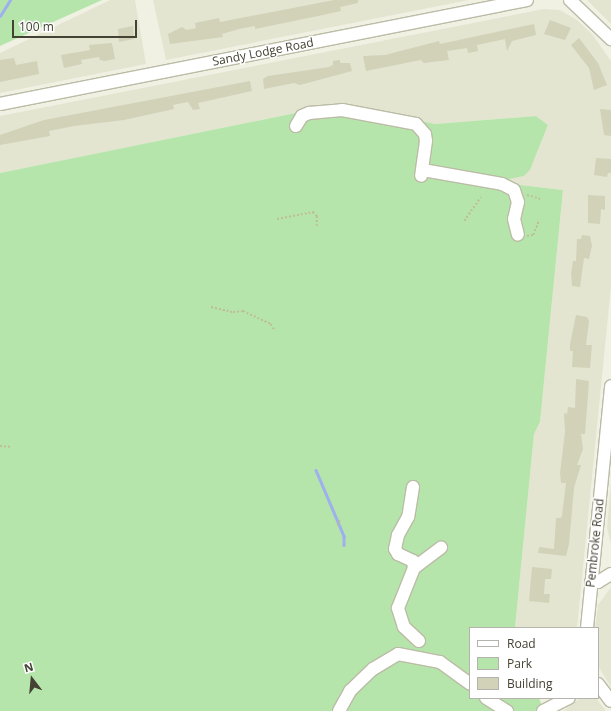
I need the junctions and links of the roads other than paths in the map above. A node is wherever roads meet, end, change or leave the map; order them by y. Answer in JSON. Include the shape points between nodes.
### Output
{"nodes":[{"id":1,"x":527,"y":0,"type":"edge"},
{"id":2,"x":570,"y":0,"type":"edge"},
{"id":3,"x":611,"y":39,"type":"edge"},
{"id":4,"x":0,"y":104,"type":"edge"},
{"id":5,"x":296,"y":126,"type":"dead end"},
{"id":6,"x":517,"y":233,"type":"road end"},
{"id":7,"x":611,"y":386,"type":"edge"},
{"id":8,"x":413,"y":487,"type":"dead end"},
{"id":9,"x":441,"y":548,"type":"dead end"},
{"id":10,"x":414,"y":568,"type":"junction"},
{"id":11,"x":611,"y":574,"type":"edge"},
{"id":12,"x":592,"y":582,"type":"junction"},
{"id":13,"x":587,"y":627,"type":"edge"},
{"id":14,"x":419,"y":641,"type":"dead end"},
{"id":15,"x":469,"y":683,"type":"edge"},
{"id":16,"x":599,"y":685,"type":"edge"},
{"id":17,"x":488,"y":699,"type":"edge"},
{"id":18,"x":567,"y":699,"type":"edge"},
{"id":19,"x":611,"y":701,"type":"edge"},
{"id":20,"x":339,"y":711,"type":"edge"},
{"id":21,"x":506,"y":711,"type":"edge"},
{"id":22,"x":543,"y":711,"type":"edge"}],
"edges":[{"from":1,"to":4,"type":"street","name":"Sandy Lodge Road"},
{"from":2,"to":3,"type":"street"},
{"from":5,"to":6,"type":"street","via":[[302,116],[309,113],[342,110],[416,124],[425,134],[422,173],[502,184],[514,190],[517,196],[514,219]]},
{"from":7,"to":12,"type":"street","name":"Pembroke Road"},
{"from":8,"to":10,"type":"street","via":[[408,517],[398,535],[395,549],[398,554],[413,561]]},
{"from":9,"to":10,"type":"street"},
{"from":10,"to":14,"type":"street","via":[[399,613],[404,627]]},
{"from":11,"to":12,"type":"street","via":[[598,582]]},
{"from":12,"to":13,"type":"street","name":"Pembroke Road"},
{"from":15,"to":20,"type":"street","via":[[440,662],[398,654],[373,669],[350,691]]},
{"from":16,"to":19,"type":"street"},
{"from":17,"to":21,"type":"street"},
{"from":18,"to":22,"type":"street"}]}
